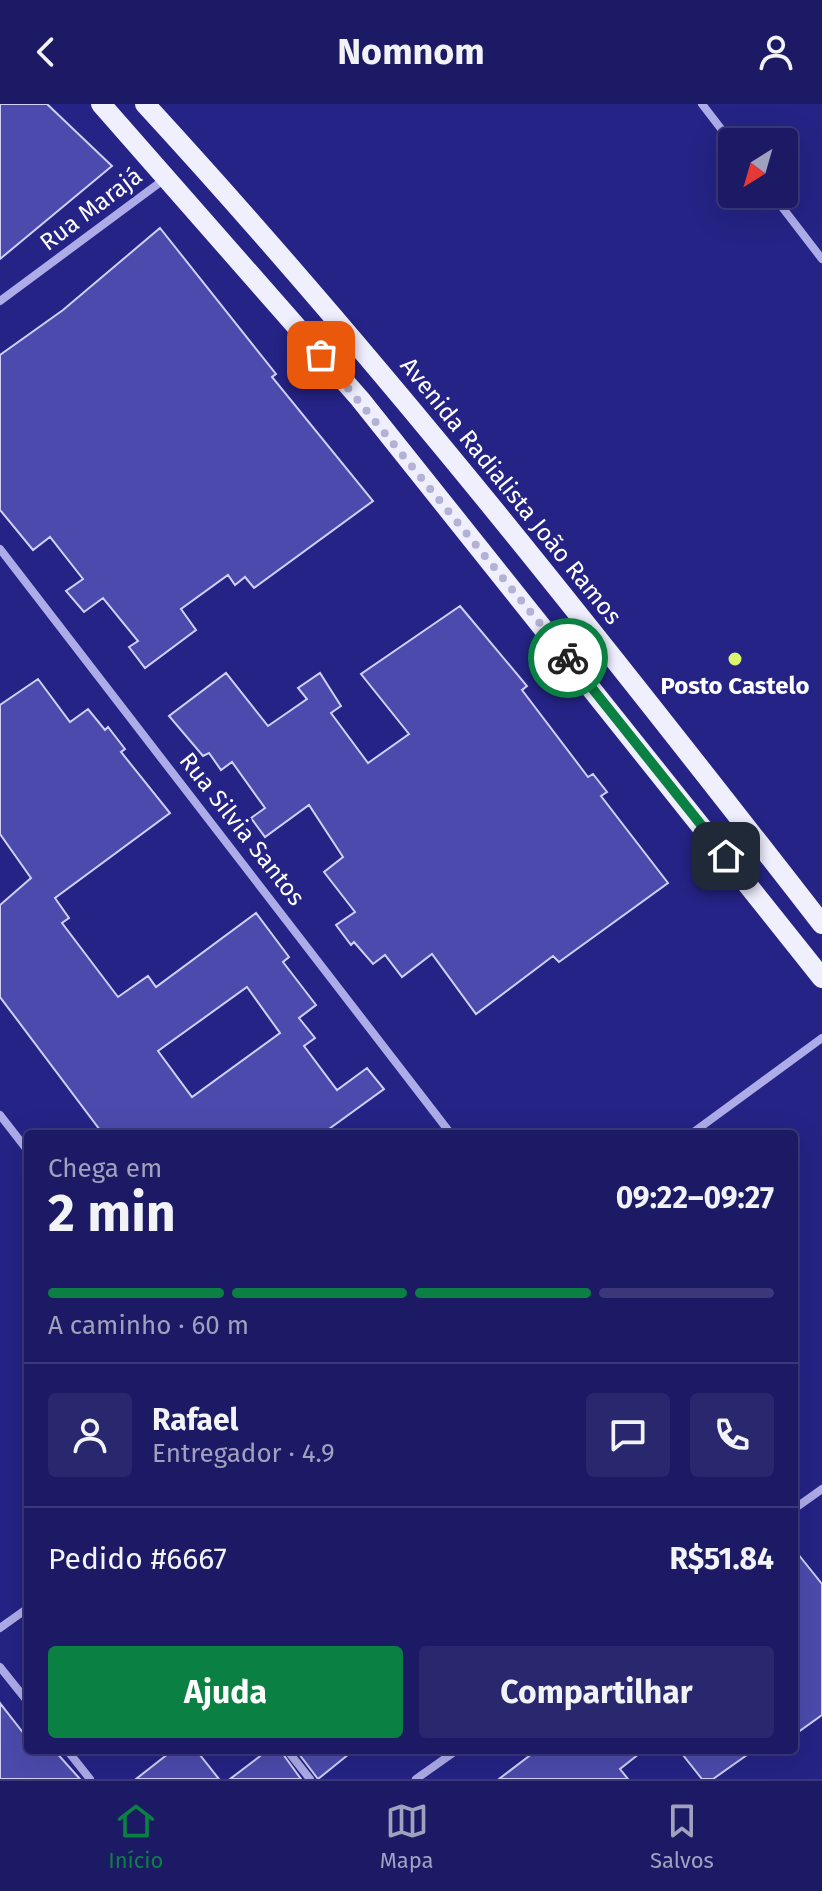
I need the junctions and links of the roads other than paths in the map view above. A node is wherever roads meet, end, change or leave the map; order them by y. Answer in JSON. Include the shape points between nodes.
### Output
{"nodes":[{"id":1,"x":101,"y":104,"type":"edge"},
{"id":2,"x":145,"y":104,"type":"edge"},
{"id":3,"x":702,"y":104,"type":"edge"},
{"id":4,"x":720,"y":128,"type":"edge"},
{"id":5,"x":168,"y":177,"type":"junction"},
{"id":6,"x":783,"y":208,"type":"edge"},
{"id":7,"x":822,"y":259,"type":"edge"},
{"id":8,"x":0,"y":301,"type":"edge"},
{"id":9,"x":0,"y":549,"type":"edge"},
{"id":10,"x":822,"y":924,"type":"edge"},
{"id":11,"x":822,"y":978,"type":"edge"},
{"id":12,"x":822,"y":1038,"type":"edge"},
{"id":13,"x":0,"y":1115,"type":"edge"},
{"id":14,"x":448,"y":1130,"type":"edge"},
{"id":15,"x":696,"y":1130,"type":"edge"},
{"id":16,"x":24,"y":1146,"type":"edge"},
{"id":17,"x":822,"y":1489,"type":"edge"},
{"id":18,"x":798,"y":1506,"type":"edge"},
{"id":19,"x":24,"y":1611,"type":"edge"},
{"id":20,"x":0,"y":1628,"type":"edge"},
{"id":21,"x":0,"y":1667,"type":"edge"},
{"id":22,"x":24,"y":1697,"type":"edge"},
{"id":23,"x":70,"y":1754,"type":"edge"},
{"id":24,"x":290,"y":1754,"type":"edge"},
{"id":25,"x":451,"y":1754,"type":"edge"},
{"id":26,"x":90,"y":1779,"type":"edge"},
{"id":27,"x":310,"y":1779,"type":"edge"},
{"id":28,"x":416,"y":1779,"type":"edge"}],
"edges":[{"from":1,"to":5,"type":"main road"},
{"from":2,"to":10,"type":"main road","name":"Avenida Radialista João Ramos","via":[[387,377]]},
{"from":3,"to":4,"type":"street"},
{"from":5,"to":8,"type":"street","name":"Rua Marajá"},
{"from":5,"to":11,"type":"main road","via":[[360,399]]},
{"from":6,"to":7,"type":"street"},
{"from":9,"to":14,"type":"street","name":"Rua Silvia Santos"},
{"from":12,"to":15,"type":"street"},
{"from":13,"to":16,"type":"street"},
{"from":17,"to":18,"type":"street"},
{"from":19,"to":20,"type":"street"},
{"from":21,"to":22,"type":"street"},
{"from":23,"to":26,"type":"street"},
{"from":24,"to":27,"type":"street"},
{"from":25,"to":28,"type":"street"}]}
